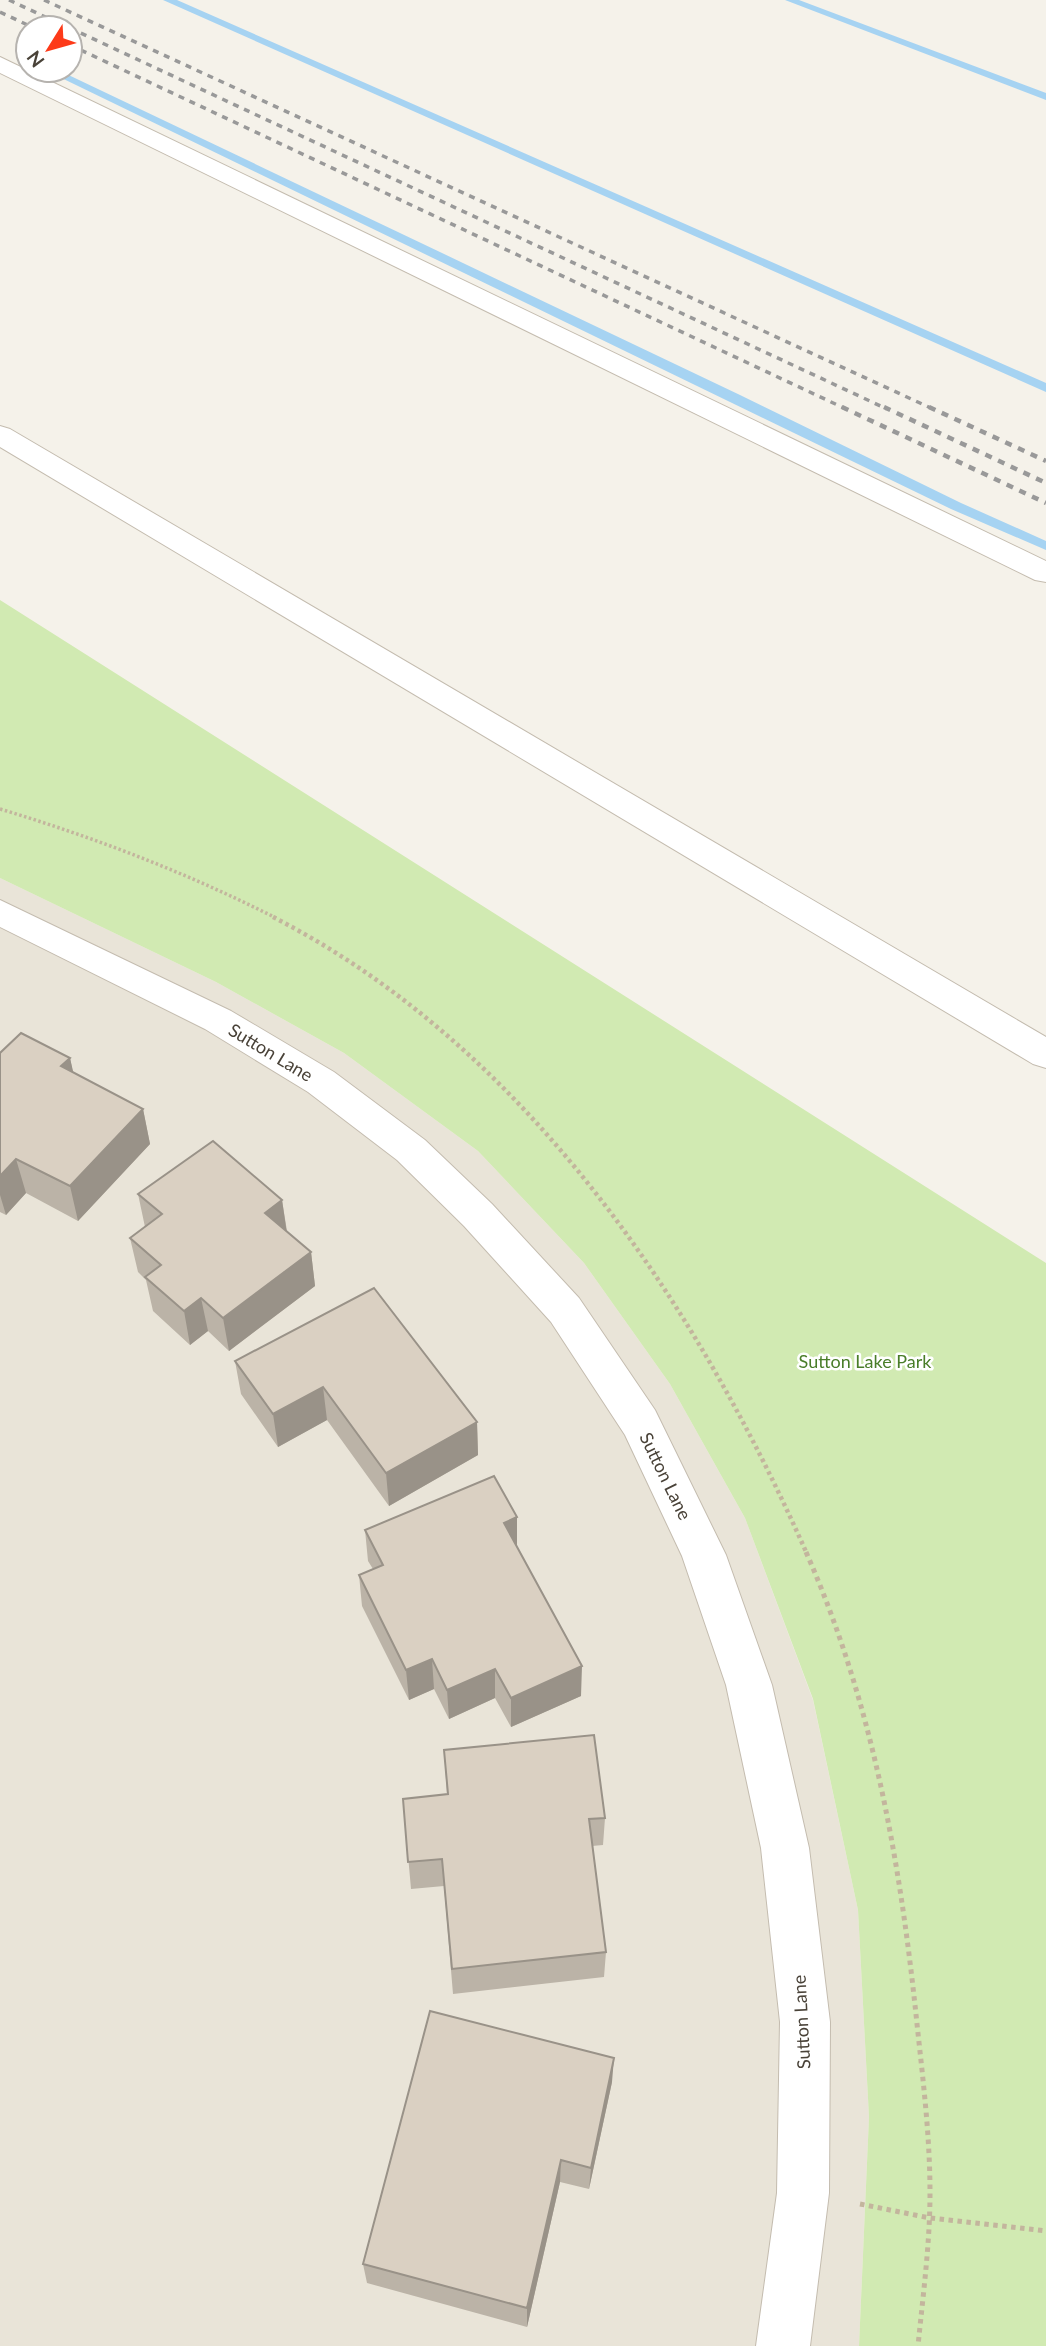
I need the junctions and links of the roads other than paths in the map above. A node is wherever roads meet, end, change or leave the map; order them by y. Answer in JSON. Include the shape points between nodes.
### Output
{"nodes":[{"id":1,"x":0,"y":64,"type":"edge"},
{"id":2,"x":0,"y":435,"type":"edge"},
{"id":3,"x":1046,"y":573,"type":"edge"},
{"id":4,"x":0,"y":912,"type":"edge"},
{"id":5,"x":1046,"y":1054,"type":"edge"},
{"id":6,"x":783,"y":2346,"type":"edge"}],
"edges":[{"from":1,"to":3,"type":"street"},
{"from":2,"to":5,"type":"street"},
{"from":4,"to":6,"type":"street","name":"Sutton Lane","via":[[218,1020],[321,1082],[411,1150],[565,1310],[640,1423],[704,1555],[750,1685],[785,1848],[805,2022],[803,2193]]}]}
